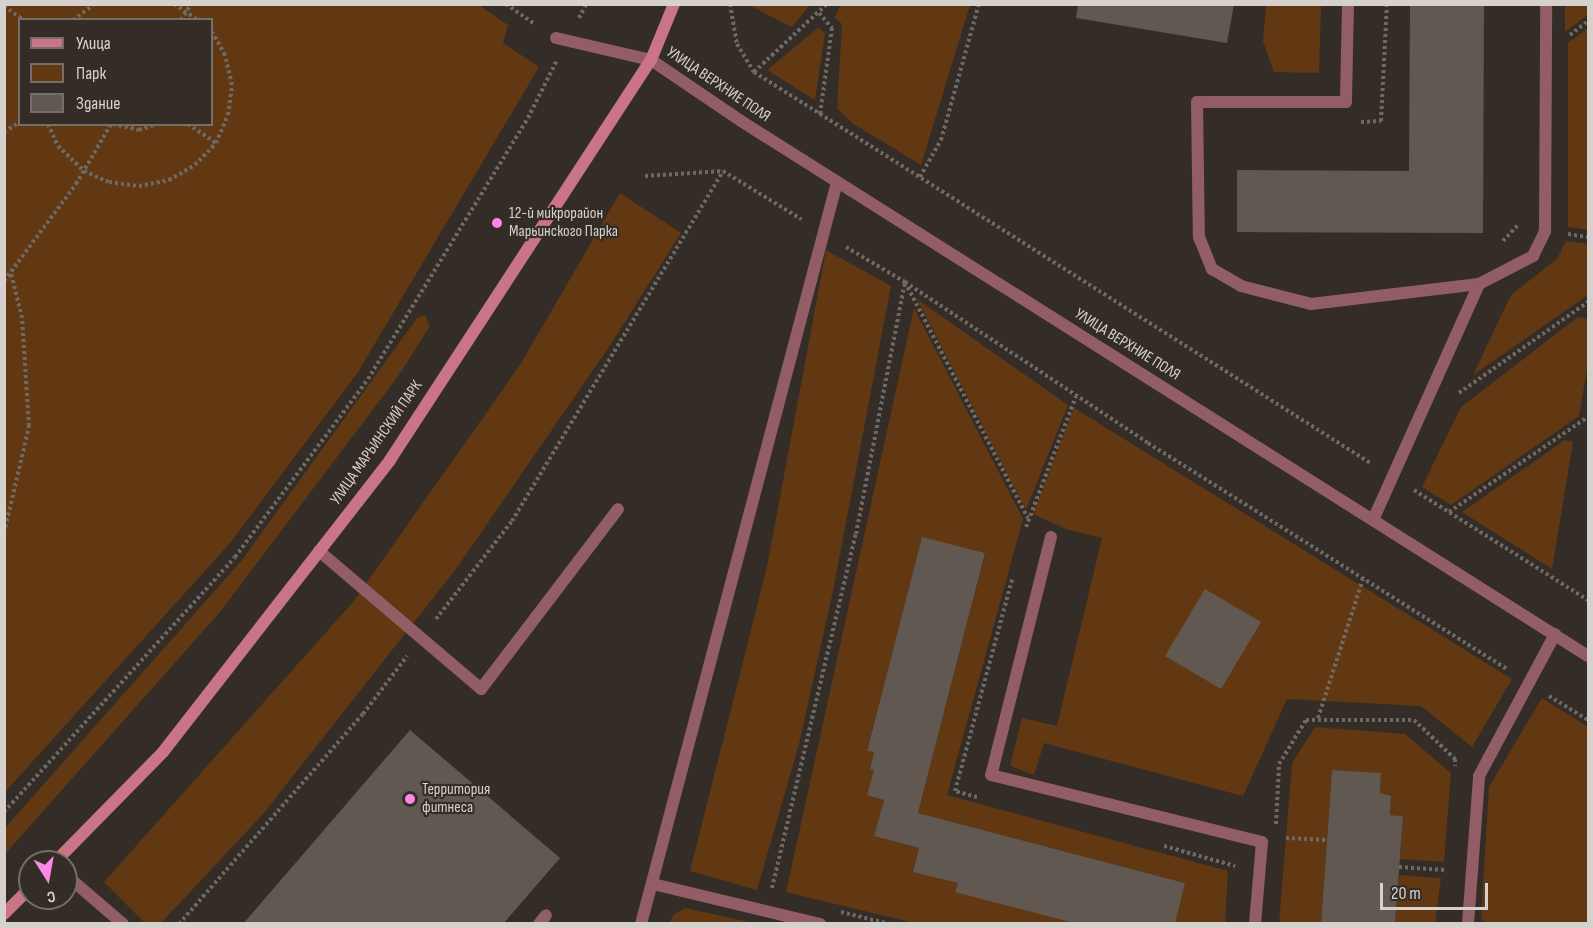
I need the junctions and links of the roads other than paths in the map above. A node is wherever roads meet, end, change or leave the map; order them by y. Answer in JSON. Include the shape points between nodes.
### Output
{"nodes":[{"id":1,"x":675,"y":4,"type":"edge"},
{"id":2,"x":1348,"y":4,"type":"edge"},
{"id":3,"x":1546,"y":4,"type":"edge"},
{"id":4,"x":561,"y":39,"type":"road end"},
{"id":5,"x":651,"y":60,"type":"junction"},
{"id":6,"x":837,"y":182,"type":"junction"},
{"id":7,"x":1479,"y":284,"type":"junction"},
{"id":8,"x":618,"y":510,"type":"dead end"},
{"id":9,"x":1373,"y":520,"type":"junction"},
{"id":10,"x":1051,"y":537,"type":"dead end"},
{"id":11,"x":319,"y":551,"type":"junction"},
{"id":12,"x":1555,"y":634,"type":"junction"},
{"id":13,"x":1588,"y":656,"type":"edge"},
{"id":14,"x":67,"y":850,"type":"edge"},
{"id":15,"x":654,"y":884,"type":"junction"},
{"id":16,"x":78,"y":885,"type":"edge"},
{"id":17,"x":18,"y":900,"type":"edge"},
{"id":18,"x":4,"y":914,"type":"edge"},
{"id":19,"x":123,"y":924,"type":"edge"},
{"id":20,"x":641,"y":924,"type":"edge"},
{"id":21,"x":820,"y":924,"type":"edge"},
{"id":22,"x":1255,"y":924,"type":"edge"},
{"id":23,"x":1468,"y":924,"type":"edge"}],
"edges":[{"from":1,"to":5,"type":"main road","name":"УЛИЦА МАРЬИНСКИЙ ПАРК"},
{"from":2,"to":7,"type":"street","via":[[1346,102],[1197,102],[1199,237],[1212,270],[1241,286],[1311,304]]},
{"from":3,"to":7,"type":"street","via":[[1545,231],[1533,256]]},
{"from":4,"to":5,"type":"street","name":"УЛИЦА ВЕРХНИЕ ПОЛЯ"},
{"from":5,"to":6,"type":"street","name":"УЛИЦА ВЕРХНИЕ ПОЛЯ"},
{"from":5,"to":11,"type":"main road","name":"УЛИЦА МАРЬИНСКИЙ ПАРК","via":[[390,460]]},
{"from":6,"to":9,"type":"street","name":"УЛИЦА ВЕРХНИЕ ПОЛЯ"},
{"from":6,"to":15,"type":"street"},
{"from":7,"to":9,"type":"street"},
{"from":8,"to":11,"type":"street","via":[[481,689]]},
{"from":9,"to":12,"type":"street","name":"УЛИЦА ВЕРХНИЕ ПОЛЯ"},
{"from":10,"to":22,"type":"street","via":[[991,775],[1262,842]]},
{"from":11,"to":14,"type":"main road","name":"УЛИЦА МАРЬИНСКИЙ ПАРК","via":[[163,752]]},
{"from":12,"to":13,"type":"street","name":"УЛИЦА ВЕРХНИЕ ПОЛЯ"},
{"from":12,"to":23,"type":"street","via":[[1479,776]]},
{"from":15,"to":20,"type":"street"},
{"from":15,"to":21,"type":"street"},
{"from":16,"to":19,"type":"street"},
{"from":17,"to":18,"type":"main road"}]}
